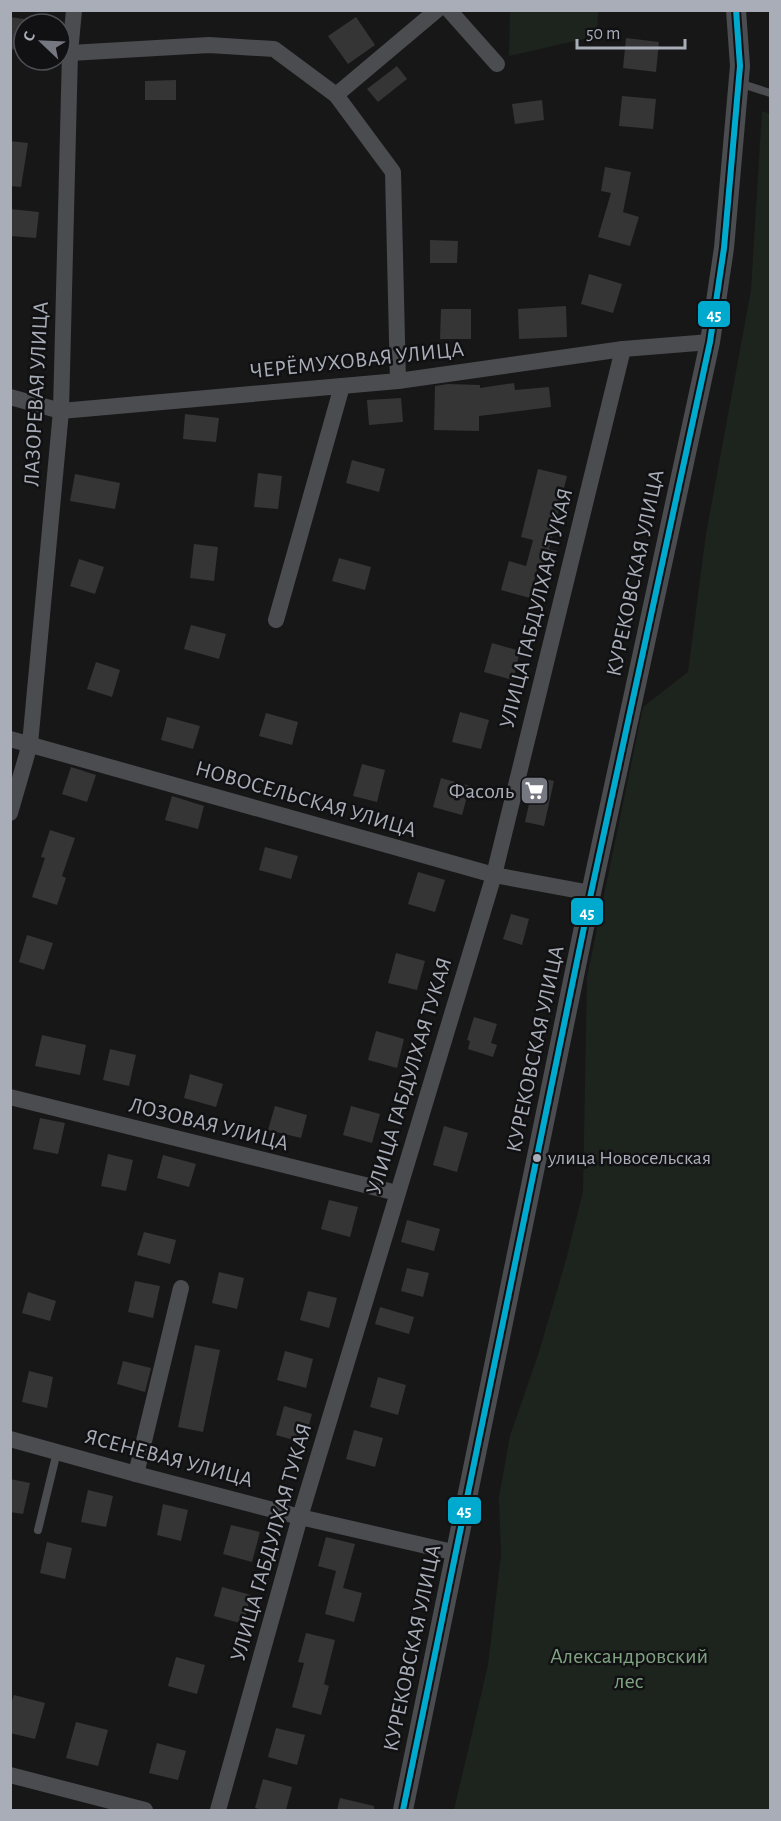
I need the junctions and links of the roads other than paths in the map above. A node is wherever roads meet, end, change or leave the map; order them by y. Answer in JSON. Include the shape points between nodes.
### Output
{"nodes":[{"id":1,"x":74,"y":10,"type":"edge"},
{"id":2,"x":437,"y":10,"type":"edge"},
{"id":3,"x":449,"y":10,"type":"edge"},
{"id":4,"x":736,"y":10,"type":"edge"},
{"id":5,"x":72,"y":32,"type":"edge"},
{"id":6,"x":72,"y":53,"type":"edge"},
{"id":7,"x":497,"y":64,"type":"dead end"},
{"id":8,"x":70,"y":72,"type":"edge"},
{"id":9,"x":738,"y":83,"type":"junction"},
{"id":10,"x":771,"y":93,"type":"edge"},
{"id":11,"x":336,"y":95,"type":"junction"},
{"id":12,"x":710,"y":342,"type":"junction"},
{"id":13,"x":623,"y":350,"type":"junction"},
{"id":14,"x":398,"y":381,"type":"junction"},
{"id":15,"x":342,"y":386,"type":"junction"},
{"id":16,"x":10,"y":397,"type":"edge"},
{"id":17,"x":61,"y":411,"type":"junction"},
{"id":18,"x":276,"y":620,"type":"dead end"},
{"id":19,"x":10,"y":739,"type":"edge"},
{"id":20,"x":30,"y":744,"type":"junction"},
{"id":21,"x":10,"y":813,"type":"edge"},
{"id":22,"x":494,"y":875,"type":"junction"},
{"id":23,"x":591,"y":893,"type":"junction"},
{"id":24,"x":10,"y":1097,"type":"edge"},
{"id":25,"x":397,"y":1194,"type":"junction"},
{"id":26,"x":182,"y":1288,"type":"dead end"},
{"id":27,"x":10,"y":1438,"type":"edge"},
{"id":28,"x":57,"y":1451,"type":"junction"},
{"id":29,"x":136,"y":1474,"type":"junction"},
{"id":30,"x":300,"y":1517,"type":"junction"},
{"id":31,"x":38,"y":1530,"type":"dead end"},
{"id":32,"x":457,"y":1553,"type":"junction"},
{"id":33,"x":10,"y":1775,"type":"edge"},
{"id":34,"x":145,"y":1810,"type":"edge"},
{"id":35,"x":218,"y":1810,"type":"edge"},
{"id":36,"x":403,"y":1810,"type":"edge"}],
"edges":[{"from":1,"to":5,"type":"street","name":"ЛАЗОРЕВАЯ УЛИЦА"},
{"from":2,"to":11,"type":"street"},
{"from":3,"to":7,"type":"street"},
{"from":4,"to":9,"type":"street","name":"КУРЕКОВСКАЯ УЛИЦА"},
{"from":6,"to":11,"type":"street","via":[[209,45],[274,49]]},
{"from":8,"to":17,"type":"street","name":"ЛАЗОРЕВАЯ УЛИЦА"},
{"from":9,"to":10,"type":"lane"},
{"from":9,"to":12,"type":"street","name":"КУРЕКОВСКАЯ УЛИЦА","via":[[724,248]]},
{"from":11,"to":14,"type":"street","via":[[393,172]]},
{"from":12,"to":13,"type":"street","name":"ЧЕРЁМУХОВАЯ УЛИЦА"},
{"from":12,"to":23,"type":"street","name":"КУРЕКОВСКАЯ УЛИЦА"},
{"from":13,"to":14,"type":"street","name":"ЧЕРЁМУХОВАЯ УЛИЦА"},
{"from":13,"to":22,"type":"street","name":"УЛИЦА ГАБДУЛХАЯ ТУКАЯ"},
{"from":14,"to":15,"type":"street","name":"ЧЕРЁМУХОВАЯ УЛИЦА"},
{"from":15,"to":17,"type":"street","name":"ЧЕРЁМУХОВАЯ УЛИЦА"},
{"from":15,"to":18,"type":"street"},
{"from":16,"to":17,"type":"street","name":"ЧЕРЁМУХОВАЯ УЛИЦА"},
{"from":17,"to":20,"type":"street","name":"ЛАЗОРЕВАЯ УЛИЦА"},
{"from":19,"to":20,"type":"street","name":"НОВОСЕЛЬСКАЯ УЛИЦА"},
{"from":20,"to":21,"type":"street","name":"ЛАЗОРЕВАЯ УЛИЦА"},
{"from":20,"to":22,"type":"street","name":"НОВОСЕЛЬСКАЯ УЛИЦА"},
{"from":22,"to":23,"type":"street","name":"НОВОСЕЛЬСКАЯ УЛИЦА"},
{"from":22,"to":25,"type":"street","name":"УЛИЦА ГАБДУЛХАЯ ТУКАЯ"},
{"from":23,"to":32,"type":"street","name":"КУРЕКОВСКАЯ УЛИЦА"},
{"from":24,"to":25,"type":"street","name":"ЛОЗОВАЯ УЛИЦА"},
{"from":25,"to":30,"type":"street","name":"УЛИЦА ГАБДУЛХАЯ ТУКАЯ"},
{"from":26,"to":29,"type":"street"},
{"from":27,"to":28,"type":"street","name":"ЯСЕНЕВАЯ УЛИЦА"},
{"from":28,"to":29,"type":"street","name":"ЯСЕНЕВАЯ УЛИЦА"},
{"from":28,"to":31,"type":"lane"},
{"from":29,"to":30,"type":"street","name":"ЯСЕНЕВАЯ УЛИЦА"},
{"from":30,"to":32,"type":"street","name":"ЯСЕНЕВАЯ УЛИЦА"},
{"from":30,"to":35,"type":"street","name":"УЛИЦА ГАБДУЛХАЯ ТУКАЯ"},
{"from":32,"to":36,"type":"street","name":"КУРЕКОВСКАЯ УЛИЦА"},
{"from":33,"to":34,"type":"street"}]}
